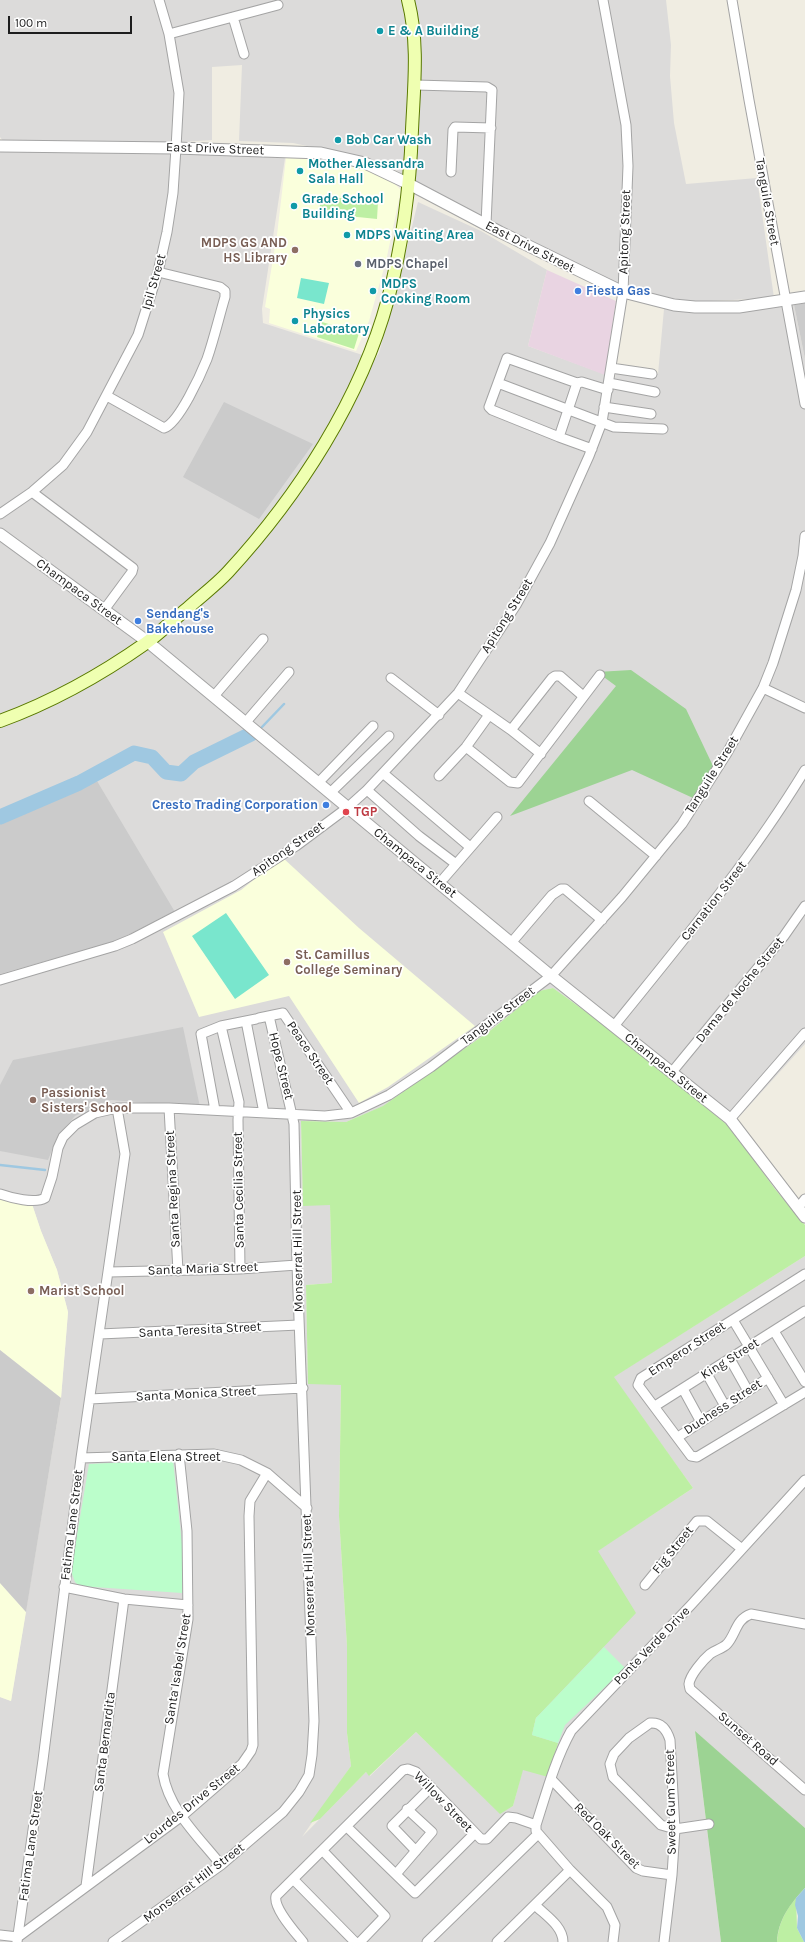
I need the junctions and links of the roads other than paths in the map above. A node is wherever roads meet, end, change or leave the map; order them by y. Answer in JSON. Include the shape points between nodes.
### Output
{"nodes":[{"id":1,"x":159,"y":0,"type":"edge"},
{"id":2,"x":408,"y":0,"type":"edge"},
{"id":3,"x":603,"y":0,"type":"edge"},
{"id":4,"x":732,"y":0,"type":"edge"},
{"id":5,"x":278,"y":5,"type":"dead end"},
{"id":6,"x":233,"y":17,"type":"junction"},
{"id":7,"x":169,"y":34,"type":"junction"},
{"id":8,"x":244,"y":54,"type":"dead end"},
{"id":9,"x":416,"y":85,"type":"junction"},
{"id":10,"x":491,"y":128,"type":"junction"},
{"id":11,"x":0,"y":146,"type":"edge"},
{"id":12,"x":176,"y":148,"type":"junction"},
{"id":13,"x":451,"y":172,"type":"dead end"},
{"id":14,"x":410,"y":184,"type":"junction"},
{"id":15,"x":486,"y":224,"type":"junction"},
{"id":16,"x":158,"y":272,"type":"junction"},
{"id":17,"x":623,"y":292,"type":"junction"},
{"id":18,"x":805,"y":297,"type":"edge"},
{"id":19,"x":785,"y":300,"type":"junction"},
{"id":20,"x":612,"y":368,"type":"junction"},
{"id":21,"x":652,"y":374,"type":"dead end"},
{"id":22,"x":577,"y":382,"type":"junction"},
{"id":23,"x":498,"y":384,"type":"junction"},
{"id":24,"x":608,"y":387,"type":"junction"},
{"id":25,"x":655,"y":392,"type":"dead end"},
{"id":26,"x":107,"y":396,"type":"junction"},
{"id":27,"x":805,"y":398,"type":"edge"},
{"id":28,"x":604,"y":407,"type":"junction"},
{"id":29,"x":568,"y":410,"type":"junction"},
{"id":30,"x":651,"y":414,"type":"dead end"},
{"id":31,"x":602,"y":422,"type":"junction"},
{"id":32,"x":663,"y":430,"type":"dead end"},
{"id":33,"x":559,"y":437,"type":"junction"},
{"id":34,"x":592,"y":449,"type":"junction"},
{"id":35,"x":32,"y":492,"type":"junction"},
{"id":36,"x":0,"y":514,"type":"edge"},
{"id":37,"x":0,"y":534,"type":"edge"},
{"id":38,"x":805,"y":536,"type":"edge"},
{"id":39,"x":104,"y":610,"type":"junction"},
{"id":40,"x":263,"y":639,"type":"dead end"},
{"id":41,"x":148,"y":642,"type":"junction"},
{"id":42,"x":289,"y":672,"type":"dead end"},
{"id":43,"x":600,"y":675,"type":"dead end"},
{"id":44,"x":391,"y":678,"type":"dead end"},
{"id":45,"x":763,"y":688,"type":"junction"},
{"id":46,"x":458,"y":693,"type":"junction"},
{"id":47,"x":214,"y":696,"type":"junction"},
{"id":48,"x":583,"y":696,"type":"junction"},
{"id":49,"x":805,"y":708,"type":"edge"},
{"id":50,"x":439,"y":715,"type":"junction"},
{"id":51,"x":489,"y":715,"type":"junction"},
{"id":52,"x":0,"y":721,"type":"edge"},
{"id":53,"x":246,"y":722,"type":"junction"},
{"id":54,"x":373,"y":726,"type":"dead end"},
{"id":55,"x":510,"y":730,"type":"junction"},
{"id":56,"x":389,"y":736,"type":"dead end"},
{"id":57,"x":466,"y":747,"type":"junction"},
{"id":58,"x":541,"y":754,"type":"junction"},
{"id":59,"x":805,"y":770,"type":"edge"},
{"id":60,"x":384,"y":774,"type":"junction"},
{"id":61,"x":439,"y":776,"type":"dead end"},
{"id":62,"x":318,"y":783,"type":"junction"},
{"id":63,"x":367,"y":790,"type":"junction"},
{"id":64,"x":330,"y":793,"type":"junction"},
{"id":65,"x":589,"y":801,"type":"dead end"},
{"id":66,"x":347,"y":808,"type":"junction"},
{"id":67,"x":497,"y":817,"type":"dead end"},
{"id":68,"x":470,"y":847,"type":"junction"},
{"id":69,"x":656,"y":856,"type":"junction"},
{"id":70,"x":456,"y":864,"type":"junction"},
{"id":71,"x":444,"y":878,"type":"dead end"},
{"id":72,"x":805,"y":906,"type":"edge"},
{"id":73,"x":602,"y":920,"type":"junction"},
{"id":74,"x":511,"y":943,"type":"junction"},
{"id":75,"x":551,"y":976,"type":"junction"},
{"id":76,"x":0,"y":980,"type":"edge"},
{"id":77,"x":269,"y":1016,"type":"junction"},
{"id":78,"x":246,"y":1021,"type":"junction"},
{"id":79,"x":221,"y":1026,"type":"junction"},
{"id":80,"x":614,"y":1026,"type":"junction"},
{"id":81,"x":805,"y":1033,"type":"edge"},
{"id":82,"x":672,"y":1072,"type":"junction"},
{"id":83,"x":117,"y":1108,"type":"junction"},
{"id":84,"x":169,"y":1108,"type":"junction"},
{"id":85,"x":215,"y":1110,"type":"junction"},
{"id":86,"x":264,"y":1110,"type":"junction"},
{"id":87,"x":239,"y":1111,"type":"junction"},
{"id":88,"x":351,"y":1113,"type":"junction"},
{"id":89,"x":293,"y":1115,"type":"junction"},
{"id":90,"x":730,"y":1119,"type":"junction"},
{"id":91,"x":0,"y":1194,"type":"edge"},
{"id":92,"x":802,"y":1204,"type":"edge"},
{"id":93,"x":805,"y":1217,"type":"edge"},
{"id":94,"x":298,"y":1265,"type":"junction"},
{"id":95,"x":240,"y":1269,"type":"junction"},
{"id":96,"x":178,"y":1271,"type":"junction"},
{"id":97,"x":109,"y":1272,"type":"junction"},
{"id":98,"x":805,"y":1274,"type":"edge"},
{"id":99,"x":805,"y":1311,"type":"edge"},
{"id":100,"x":733,"y":1320,"type":"junction"},
{"id":101,"x":300,"y":1325,"type":"junction"},
{"id":102,"x":774,"y":1331,"type":"junction"},
{"id":103,"x":100,"y":1334,"type":"junction"},
{"id":104,"x":749,"y":1347,"type":"junction"},
{"id":105,"x":730,"y":1359,"type":"junction"},
{"id":106,"x":707,"y":1374,"type":"junction"},
{"id":107,"x":768,"y":1378,"type":"junction"},
{"id":108,"x":805,"y":1382,"type":"edge"},
{"id":109,"x":303,"y":1388,"type":"junction"},
{"id":110,"x":683,"y":1389,"type":"junction"},
{"id":111,"x":748,"y":1391,"type":"junction"},
{"id":112,"x":805,"y":1392,"type":"edge"},
{"id":113,"x":90,"y":1399,"type":"junction"},
{"id":114,"x":784,"y":1405,"type":"junction"},
{"id":115,"x":655,"y":1406,"type":"junction"},
{"id":116,"x":725,"y":1406,"type":"junction"},
{"id":117,"x":702,"y":1422,"type":"junction"},
{"id":118,"x":678,"y":1437,"type":"junction"},
{"id":119,"x":179,"y":1454,"type":"junction"},
{"id":120,"x":81,"y":1458,"type":"junction"},
{"id":121,"x":267,"y":1473,"type":"junction"},
{"id":122,"x":805,"y":1480,"type":"edge"},
{"id":123,"x":307,"y":1508,"type":"junction"},
{"id":124,"x":742,"y":1549,"type":"junction"},
{"id":125,"x":645,"y":1585,"type":"dead end"},
{"id":126,"x":64,"y":1587,"type":"junction"},
{"id":127,"x":124,"y":1599,"type":"junction"},
{"id":128,"x":188,"y":1605,"type":"junction"},
{"id":129,"x":805,"y":1624,"type":"edge"},
{"id":130,"x":551,"y":1779,"type":"junction"},
{"id":131,"x":431,"y":1788,"type":"junction"},
{"id":132,"x":805,"y":1790,"type":"edge"},
{"id":133,"x":407,"y":1809,"type":"junction"},
{"id":134,"x":182,"y":1816,"type":"junction"},
{"id":135,"x":709,"y":1824,"type":"dead end"},
{"id":136,"x":347,"y":1827,"type":"junction"},
{"id":137,"x":675,"y":1829,"type":"junction"},
{"id":138,"x":537,"y":1830,"type":"junction"},
{"id":139,"x":474,"y":1834,"type":"junction"},
{"id":140,"x":323,"y":1851,"type":"junction"},
{"id":141,"x":416,"y":1851,"type":"junction"},
{"id":142,"x":221,"y":1865,"type":"junction"},
{"id":143,"x":570,"y":1870,"type":"junction"},
{"id":144,"x":396,"y":1874,"type":"junction"},
{"id":145,"x":672,"y":1875,"type":"junction"},
{"id":146,"x":293,"y":1879,"type":"junction"},
{"id":147,"x":86,"y":1886,"type":"junction"},
{"id":148,"x":535,"y":1905,"type":"junction"},
{"id":149,"x":0,"y":1935,"type":"edge"},
{"id":150,"x":17,"y":1940,"type":"edge"},
{"id":151,"x":113,"y":1942,"type":"edge"},
{"id":152,"x":303,"y":1942,"type":"edge"},
{"id":153,"x":355,"y":1942,"type":"edge"},
{"id":154,"x":360,"y":1942,"type":"edge"},
{"id":155,"x":427,"y":1942,"type":"edge"},
{"id":156,"x":497,"y":1942,"type":"edge"},
{"id":157,"x":564,"y":1942,"type":"edge"},
{"id":158,"x":614,"y":1942,"type":"edge"},
{"id":159,"x":664,"y":1942,"type":"edge"}],
"edges":[{"from":1,"to":7,"type":"street","name":"Ipil Street"},
{"from":2,"to":9,"type":"main road","via":[[414,40]]},
{"from":3,"to":17,"type":"street","name":"Apitong Street","via":[[626,125],[628,166]]},
{"from":4,"to":19,"type":"street","name":"Tanguile Street"},
{"from":5,"to":6,"type":"street"},
{"from":6,"to":7,"type":"street"},
{"from":6,"to":8,"type":"street"},
{"from":7,"to":12,"type":"street","name":"Ipil Street","via":[[179,92]]},
{"from":9,"to":10,"type":"street","via":[[491,88]]},
{"from":9,"to":14,"type":"main road"},
{"from":10,"to":13,"type":"street","via":[[455,127]]},
{"from":10,"to":15,"type":"street"},
{"from":11,"to":12,"type":"street","name":"East Drive Street"},
{"from":12,"to":14,"type":"street","name":"East Drive Street","via":[[321,153],[365,163]]},
{"from":12,"to":16,"type":"street","name":"Ipil Street","via":[[170,215]]},
{"from":14,"to":15,"type":"street","name":"East Drive Street"},
{"from":14,"to":41,"type":"main road","via":[[407,212],[382,317],[353,393],[323,446],[269,524],[228,572]]},
{"from":15,"to":17,"type":"street","name":"East Drive Street"},
{"from":16,"to":26,"type":"street","name":"Ipil Street","via":[[138,335]]},
{"from":16,"to":26,"type":"street","via":[[220,287],[225,291],[207,359],[182,408],[168,427],[164,428]]},
{"from":17,"to":19,"type":"street","name":"East Drive Street","via":[[674,305],[695,307],[739,306]]},
{"from":17,"to":20,"type":"street","name":"Apitong Street"},
{"from":18,"to":19,"type":"street","name":"East Drive Street"},
{"from":19,"to":27,"type":"street","name":"Tanguile Street"},
{"from":20,"to":21,"type":"street"},
{"from":20,"to":24,"type":"street","name":"Apitong Street"},
{"from":22,"to":23,"type":"street","via":[[507,358]]},
{"from":22,"to":24,"type":"street"},
{"from":22,"to":29,"type":"street"},
{"from":23,"to":29,"type":"street"},
{"from":23,"to":33,"type":"street","via":[[490,408]]},
{"from":24,"to":25,"type":"street"},
{"from":24,"to":28,"type":"street","name":"Apitong Street"},
{"from":26,"to":35,"type":"street","name":"Ipil Street","via":[[87,432],[63,465]]},
{"from":28,"to":30,"type":"street"},
{"from":28,"to":31,"type":"street","name":"Apitong Street"},
{"from":29,"to":31,"type":"street"},
{"from":29,"to":33,"type":"street"},
{"from":31,"to":32,"type":"street","via":[[614,427]]},
{"from":31,"to":34,"type":"street","name":"Apitong Street"},
{"from":33,"to":34,"type":"street"},
{"from":34,"to":46,"type":"street","name":"Apitong Street","via":[[550,543],[516,606]]},
{"from":35,"to":36,"type":"street","name":"Ipil Street"},
{"from":35,"to":39,"type":"street","via":[[133,568]]},
{"from":37,"to":39,"type":"street","name":"Champaca Street"},
{"from":38,"to":45,"type":"street","name":"Tanguile Street","via":[[792,608]]},
{"from":39,"to":41,"type":"street","name":"Champaca Street"},
{"from":40,"to":47,"type":"street"},
{"from":41,"to":47,"type":"street","name":"Champaca Street"},
{"from":41,"to":52,"type":"main road","via":[[97,674],[33,708]]},
{"from":42,"to":53,"type":"street"},
{"from":43,"to":48,"type":"street"},
{"from":44,"to":50,"type":"street"},
{"from":45,"to":49,"type":"street"},
{"from":45,"to":69,"type":"street","name":"Tanguile Street","via":[[718,768],[682,824]]},
{"from":46,"to":50,"type":"street","name":"Apitong Street"},
{"from":46,"to":51,"type":"street"},
{"from":47,"to":53,"type":"street","name":"Champaca Street"},
{"from":48,"to":55,"type":"street","via":[[560,676],[555,676]]},
{"from":48,"to":58,"type":"street"},
{"from":50,"to":60,"type":"street","name":"Apitong Street"},
{"from":51,"to":55,"type":"street"},
{"from":51,"to":57,"type":"street"},
{"from":53,"to":62,"type":"street","name":"Champaca Street"},
{"from":54,"to":62,"type":"street"},
{"from":55,"to":58,"type":"street"},
{"from":56,"to":64,"type":"street"},
{"from":57,"to":58,"type":"street","via":[[514,784],[518,783]]},
{"from":57,"to":61,"type":"street"},
{"from":59,"to":80,"type":"street","name":"Carnation Street","via":[[781,810],[717,899]]},
{"from":60,"to":63,"type":"street","name":"Apitong Street"},
{"from":60,"to":68,"type":"street"},
{"from":62,"to":64,"type":"street","name":"Champaca Street"},
{"from":63,"to":66,"type":"street","name":"Apitong Street"},
{"from":63,"to":70,"type":"street","via":[[419,836]]},
{"from":64,"to":66,"type":"street","name":"Champaca Street"},
{"from":65,"to":69,"type":"street"},
{"from":66,"to":74,"type":"street","name":"Champaca Street"},
{"from":66,"to":76,"type":"street","name":"Apitong Street","via":[[296,846],[234,886],[132,939]]},
{"from":67,"to":68,"type":"street"},
{"from":68,"to":70,"type":"street"},
{"from":69,"to":73,"type":"street","name":"Tanguile Street"},
{"from":70,"to":71,"type":"street"},
{"from":72,"to":82,"type":"street","name":"Dama de Noche Street","via":[[784,936]]},
{"from":73,"to":74,"type":"street","via":[[565,889],[561,889],[552,895]]},
{"from":73,"to":75,"type":"street","name":"Tanguile Street"},
{"from":74,"to":75,"type":"street","name":"Champaca Street"},
{"from":75,"to":80,"type":"street","name":"Champaca Street"},
{"from":75,"to":88,"type":"street","name":"Tanguile Street","via":[[431,1067],[389,1095]]},
{"from":77,"to":78,"type":"street","name":"Peace Street"},
{"from":77,"to":88,"type":"street","name":"Peace Street","via":[[282,1013],[286,1017]]},
{"from":77,"to":89,"type":"street","name":"Hope Street"},
{"from":78,"to":79,"type":"street","name":"Peace Street"},
{"from":78,"to":86,"type":"street"},
{"from":79,"to":85,"type":"street","name":"Peace Street","via":[[201,1034]]},
{"from":79,"to":87,"type":"street","name":"Santa Cecilia Street"},
{"from":80,"to":82,"type":"street","name":"Champaca Street"},
{"from":81,"to":90,"type":"street"},
{"from":82,"to":90,"type":"street","name":"Champaca Street"},
{"from":83,"to":84,"type":"street","name":"Tanguile Street"},
{"from":83,"to":91,"type":"street","name":"Tanguile Street","via":[[96,1114],[75,1125],[63,1138],[45,1198],[31,1200]]},
{"from":83,"to":97,"type":"street","name":"Fatima Lane Street","via":[[125,1154]]},
{"from":84,"to":85,"type":"street","name":"Tanguile Street"},
{"from":84,"to":96,"type":"street","name":"Santa Regina Street"},
{"from":85,"to":87,"type":"street","name":"Tanguile Street"},
{"from":86,"to":87,"type":"street","name":"Tanguile Street"},
{"from":86,"to":89,"type":"street","name":"Tanguile Street"},
{"from":87,"to":95,"type":"street","name":"Santa Cecilia Street"},
{"from":88,"to":89,"type":"street","name":"Tanguile Street","via":[[325,1116]]},
{"from":89,"to":94,"type":"street","name":"Monserrat Hill Street"},
{"from":90,"to":92,"type":"street","name":"Champaca Street"},
{"from":92,"to":93,"type":"street","name":"Champaca Street"},
{"from":94,"to":95,"type":"street","name":"Santa Maria Street"},
{"from":94,"to":101,"type":"street","name":"Monserrat Hill Street"},
{"from":95,"to":96,"type":"street","name":"Santa Maria Street"},
{"from":96,"to":97,"type":"street","name":"Santa Maria Street"},
{"from":97,"to":103,"type":"street","name":"Fatima Lane Street"},
{"from":98,"to":100,"type":"street","name":"Emperor Street"},
{"from":99,"to":102,"type":"street","name":"King Street"},
{"from":100,"to":104,"type":"street"},
{"from":100,"to":115,"type":"street","name":"Emperor Street","via":[[641,1378],[638,1385]]},
{"from":101,"to":103,"type":"street","name":"Santa Teresita Street"},
{"from":101,"to":109,"type":"street","name":"Monserrat Hill Street"},
{"from":102,"to":104,"type":"street","name":"King Street"},
{"from":102,"to":108,"type":"street"},
{"from":103,"to":113,"type":"street","name":"Fatima Lane Street"},
{"from":104,"to":105,"type":"street","name":"King Street"},
{"from":104,"to":107,"type":"street"},
{"from":105,"to":106,"type":"street","name":"King Street"},
{"from":105,"to":111,"type":"street"},
{"from":106,"to":110,"type":"street","name":"King Street"},
{"from":106,"to":116,"type":"street"},
{"from":107,"to":111,"type":"street","name":"Duchess Street"},
{"from":107,"to":114,"type":"street"},
{"from":109,"to":113,"type":"street","name":"Santa Monica Street"},
{"from":109,"to":123,"type":"street","name":"Monserrat Hill Street"},
{"from":110,"to":115,"type":"street","name":"King Street"},
{"from":110,"to":117,"type":"street"},
{"from":111,"to":116,"type":"street","name":"Duchess Street"},
{"from":112,"to":114,"type":"street","name":"Emperor Street"},
{"from":113,"to":120,"type":"street","name":"Fatima Lane Street"},
{"from":114,"to":118,"type":"street","name":"Emperor Street","via":[[700,1456],[691,1456]]},
{"from":115,"to":118,"type":"street","name":"Emperor Street"},
{"from":116,"to":117,"type":"street","name":"Duchess Street"},
{"from":117,"to":118,"type":"street","name":"Duchess Street"},
{"from":119,"to":120,"type":"street","name":"Santa Elena Street"},
{"from":119,"to":121,"type":"street","name":"Santa Elena Street","via":[[221,1456],[241,1460]]},
{"from":119,"to":128,"type":"street","name":"Santa Isabel Street","via":[[187,1531]]},
{"from":120,"to":126,"type":"street","name":"Fatima Lane Street"},
{"from":121,"to":123,"type":"street","name":"Santa Elena Street"},
{"from":121,"to":134,"type":"street","name":"Lourdes Drive Street","via":[[254,1492],[249,1508],[252,1749],[242,1764]]},
{"from":122,"to":124,"type":"street","name":"Ponte Verde Drive"},
{"from":123,"to":142,"type":"street","name":"Monserrat Hill Street","via":[[314,1721],[310,1770],[300,1792],[283,1812]]},
{"from":124,"to":125,"type":"street","name":"Fig Street","via":[[706,1521],[697,1522]]},
{"from":124,"to":130,"type":"street","name":"Ponte Verde Drive","via":[[571,1731]]},
{"from":126,"to":127,"type":"street"},
{"from":126,"to":150,"type":"street","name":"Fatima Lane Street","via":[[42,1768]]},
{"from":127,"to":128,"type":"street"},
{"from":127,"to":147,"type":"street","name":"Santa Bernardita"},
{"from":128,"to":134,"type":"street","name":"Santa Isabel Street","via":[[163,1774],[167,1793]]},
{"from":129,"to":132,"type":"street","name":"Sunset Road","via":[[751,1614],[745,1616],[740,1620],[728,1643],[709,1656],[689,1684],[690,1689]]},
{"from":130,"to":138,"type":"street","name":"Ponte Verde Drive"},
{"from":130,"to":145,"type":"street","name":"Red Oak Street","via":[[636,1868]]},
{"from":131,"to":133,"type":"street"},
{"from":131,"to":136,"type":"street","name":"Willow Street","via":[[416,1772],[408,1769],[401,1771]]},
{"from":131,"to":139,"type":"street","name":"Willow Street"},
{"from":133,"to":141,"type":"street","via":[[392,1826]]},
{"from":133,"to":141,"type":"street","via":[[432,1832]]},
{"from":134,"to":142,"type":"street","name":"Santa Isabel Street"},
{"from":134,"to":147,"type":"street","name":"Lourdes Drive Street"},
{"from":135,"to":137,"type":"street"},
{"from":136,"to":140,"type":"street"},
{"from":136,"to":144,"type":"street"},
{"from":137,"to":137,"type":"street","name":"Sweet Gum Street","via":[[670,1740],[668,1733],[660,1725],[650,1723],[614,1754],[610,1768],[617,1783],[658,1823]]},
{"from":137,"to":145,"type":"street","name":"Sweet Gum Street"},
{"from":138,"to":139,"type":"street","name":"Willow Street","via":[[516,1818],[508,1817],[487,1839],[481,1839]]},
{"from":138,"to":143,"type":"street"},
{"from":138,"to":155,"type":"street"},
{"from":139,"to":144,"type":"street","via":[[416,1893]]},
{"from":140,"to":146,"type":"street"},
{"from":140,"to":154,"type":"street","via":[[385,1916]]},
{"from":141,"to":144,"type":"street"},
{"from":142,"to":151,"type":"street","name":"Monserrat Hill Street"},
{"from":143,"to":148,"type":"street"},
{"from":143,"to":158,"type":"street","via":[[611,1913],[615,1925]]},
{"from":145,"to":159,"type":"street","name":"Sweet Gum Street"},
{"from":146,"to":152,"type":"street","via":[[279,1893],[276,1900],[278,1908]]},
{"from":146,"to":153,"type":"street"},
{"from":147,"to":150,"type":"street","name":"Lourdes Drive Street"},
{"from":148,"to":156,"type":"street"},
{"from":148,"to":157,"type":"street","via":[[559,1928]]},
{"from":149,"to":150,"type":"street"}]}
